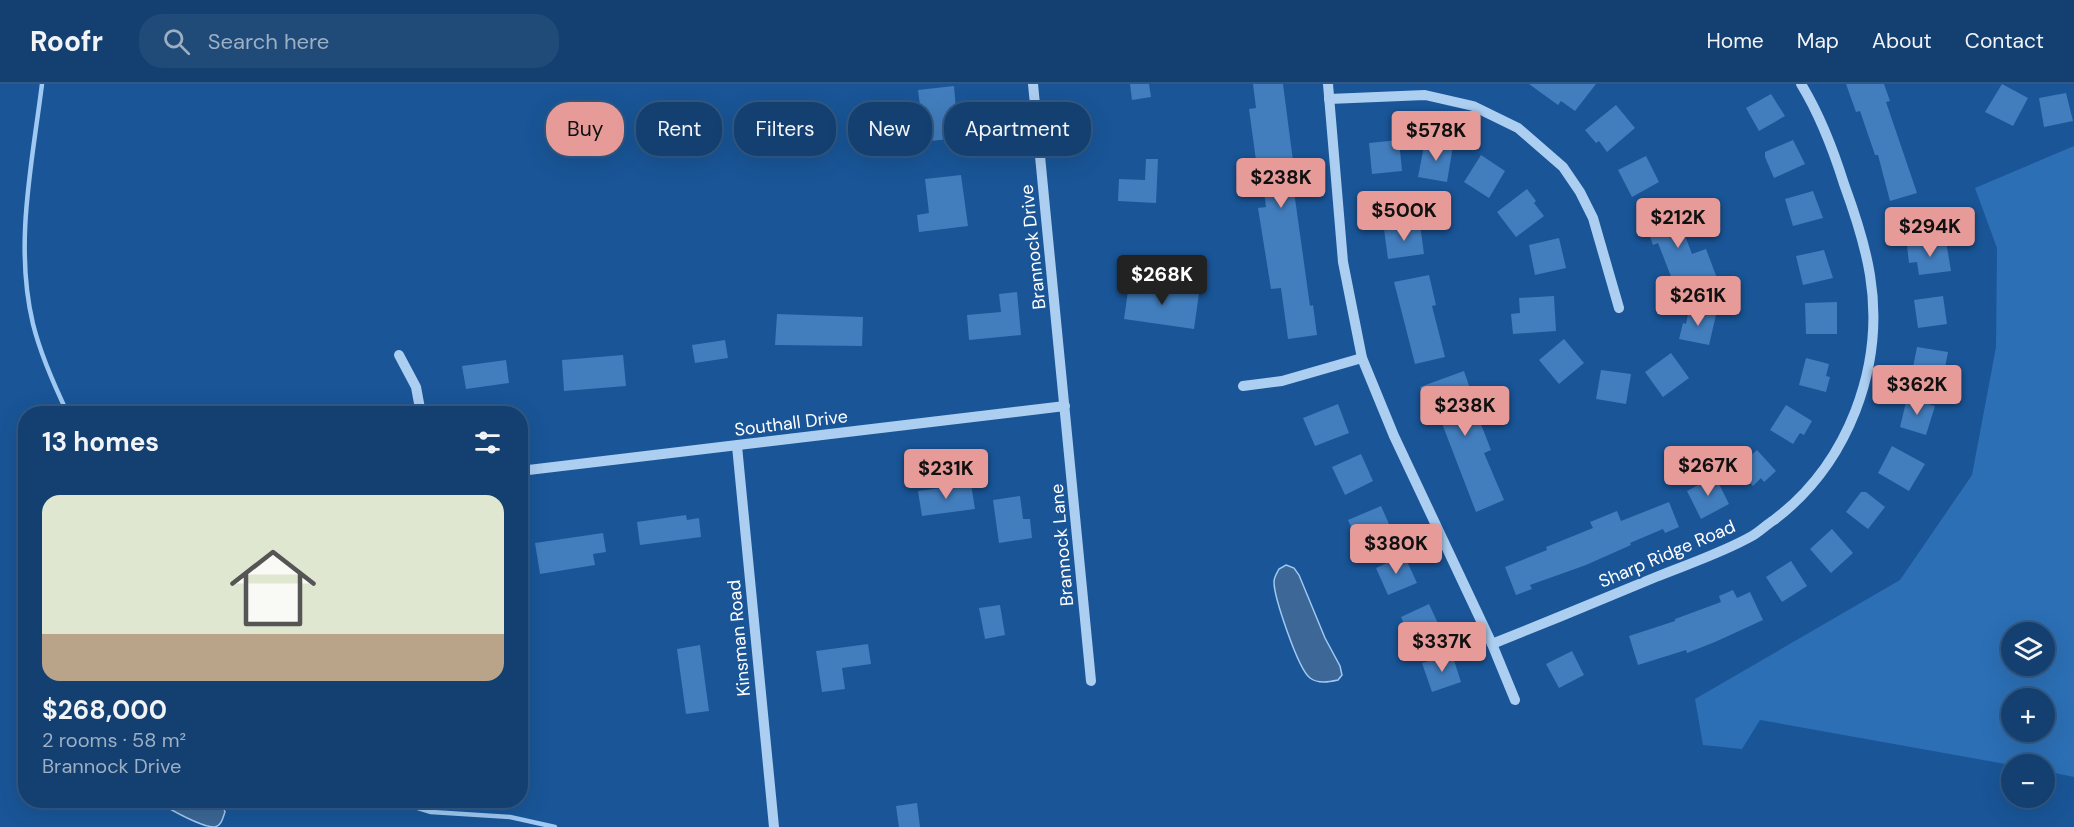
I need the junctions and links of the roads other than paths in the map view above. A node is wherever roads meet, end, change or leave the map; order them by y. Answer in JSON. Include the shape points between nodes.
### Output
{"nodes":[{"id":1,"x":1033,"y":84,"type":"edge"},
{"id":2,"x":1328,"y":84,"type":"edge"},
{"id":3,"x":1801,"y":84,"type":"edge"},
{"id":4,"x":1329,"y":99,"type":"junction"},
{"id":5,"x":1619,"y":308,"type":"dead end"},
{"id":6,"x":399,"y":355,"type":"dead end"},
{"id":7,"x":1362,"y":358,"type":"junction"},
{"id":8,"x":1243,"y":386,"type":"dead end"},
{"id":9,"x":420,"y":406,"type":"edge"},
{"id":10,"x":1065,"y":406,"type":"junction"},
{"id":11,"x":737,"y":446,"type":"junction"},
{"id":12,"x":528,"y":470,"type":"edge"},
{"id":13,"x":1492,"y":644,"type":"junction"},
{"id":14,"x":1091,"y":681,"type":"dead end"},
{"id":15,"x":1515,"y":700,"type":"dead end"},
{"id":16,"x":774,"y":827,"type":"edge"}],
"edges":[{"from":1,"to":10,"type":"street","name":"Brannock Drive"},
{"from":2,"to":4,"type":"street"},
{"from":3,"to":13,"type":"street","name":"Sharp Ridge Road","via":[[1829,139],[1858,223],[1870,276],[1871,356],[1850,426],[1835,454],[1794,503],[1752,536]]},
{"from":4,"to":5,"type":"street","via":[[1425,95],[1473,106],[1518,128],[1563,167],[1580,192],[1593,218]]},
{"from":4,"to":7,"type":"street","via":[[1343,262]]},
{"from":6,"to":9,"type":"street","via":[[416,387]]},
{"from":7,"to":8,"type":"street","via":[[1282,381]]},
{"from":7,"to":13,"type":"street","via":[[1394,436]]},
{"from":10,"to":11,"type":"street","name":"Southall Drive"},
{"from":10,"to":14,"type":"street","name":"Brannock Lane"},
{"from":11,"to":12,"type":"street","name":"Southall Drive"},
{"from":11,"to":16,"type":"street","name":"Kinsman Road"},
{"from":13,"to":15,"type":"street"}]}
